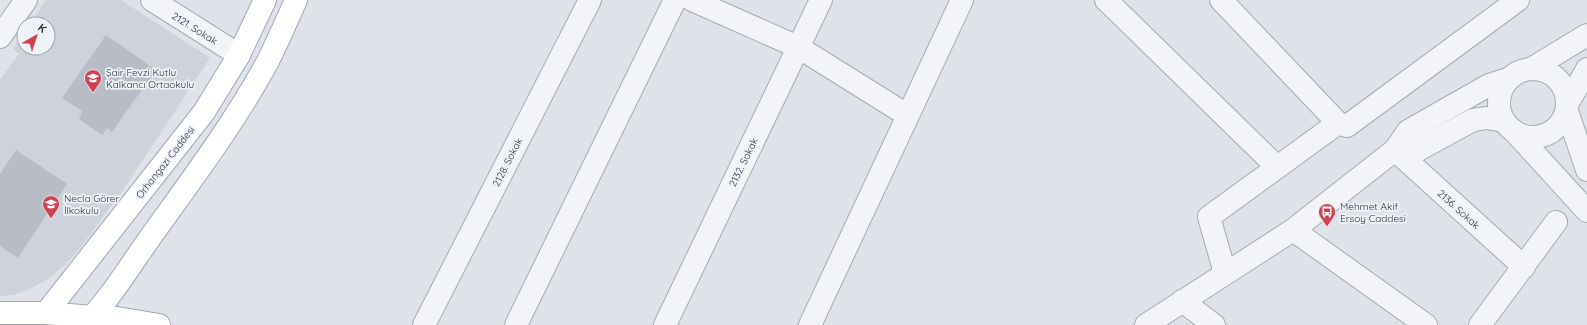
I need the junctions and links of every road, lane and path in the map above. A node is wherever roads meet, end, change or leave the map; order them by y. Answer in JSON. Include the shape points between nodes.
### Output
{"nodes":[{"id":1,"x":26,"y":0,"type":"edge"},
{"id":2,"x":152,"y":0,"type":"edge"},
{"id":3,"x":265,"y":0,"type":"edge"},
{"id":4,"x":296,"y":0,"type":"edge"},
{"id":5,"x":590,"y":0,"type":"edge"},
{"id":6,"x":675,"y":0,"type":"edge"},
{"id":7,"x":692,"y":0,"type":"edge"},
{"id":8,"x":821,"y":0,"type":"edge"},
{"id":9,"x":962,"y":0,"type":"edge"},
{"id":10,"x":1106,"y":0,"type":"edge"},
{"id":11,"x":1221,"y":0,"type":"edge"},
{"id":12,"x":1518,"y":0,"type":"edge"},
{"id":13,"x":1587,"y":35,"type":"edge"},
{"id":14,"x":0,"y":37,"type":"edge"},
{"id":15,"x":798,"y":47,"type":"junction"},
{"id":16,"x":239,"y":55,"type":"junction"},
{"id":17,"x":1531,"y":69,"type":"junction"},
{"id":18,"x":1587,"y":69,"type":"edge"},
{"id":19,"x":1508,"y":79,"type":"junction"},
{"id":20,"x":1567,"y":107,"type":"junction"},
{"id":21,"x":907,"y":115,"type":"junction"},
{"id":22,"x":1338,"y":123,"type":"junction"},
{"id":23,"x":1509,"y":126,"type":"junction"},
{"id":24,"x":1395,"y":150,"type":"junction"},
{"id":25,"x":1277,"y":167,"type":"junction"},
{"id":26,"x":1587,"y":170,"type":"edge"},
{"id":27,"x":1587,"y":211,"type":"edge"},
{"id":28,"x":1556,"y":222,"type":"dead end"},
{"id":29,"x":1293,"y":230,"type":"junction"},
{"id":30,"x":1524,"y":267,"type":"junction"},
{"id":31,"x":1225,"y":273,"type":"junction"},
{"id":32,"x":1182,"y":300,"type":"junction"},
{"id":33,"x":0,"y":313,"type":"edge"},
{"id":34,"x":46,"y":313,"type":"junction"},
{"id":35,"x":88,"y":321,"type":"edge"},
{"id":36,"x":159,"y":325,"type":"edge"},
{"id":37,"x":424,"y":325,"type":"edge"},
{"id":38,"x":516,"y":325,"type":"edge"},
{"id":39,"x":665,"y":325,"type":"edge"},
{"id":40,"x":810,"y":325,"type":"edge"},
{"id":41,"x":1146,"y":325,"type":"edge"},
{"id":42,"x":1214,"y":325,"type":"edge"},
{"id":43,"x":1426,"y":325,"type":"edge"},
{"id":44,"x":1480,"y":325,"type":"edge"}],
"edges":[{"from":1,"to":14,"type":"street"},
{"from":2,"to":16,"type":"street","name":"2121. Sokak"},
{"from":3,"to":16,"type":"main road","name":"Orhangazi Caddesi"},
{"from":4,"to":35,"type":"main road","via":[[267,62],[203,165]]},
{"from":5,"to":37,"type":"street","name":"2128. Sokak"},
{"from":6,"to":38,"type":"street"},
{"from":7,"to":15,"type":"street"},
{"from":8,"to":15,"type":"street","name":"2132. Sokak"},
{"from":9,"to":21,"type":"street"},
{"from":10,"to":25,"type":"street"},
{"from":11,"to":22,"type":"street"},
{"from":12,"to":22,"type":"street","via":[[1347,126]]},
{"from":13,"to":17,"type":"street"},
{"from":15,"to":21,"type":"street"},
{"from":15,"to":39,"type":"street","name":"2132. Sokak"},
{"from":16,"to":34,"type":"main road","name":"Orhangazi Caddesi","via":[[204,112]]},
{"from":17,"to":19,"type":"street"},
{"from":17,"to":20,"type":"street","via":[[1541,69],[1560,81],[1566,92]]},
{"from":18,"to":20,"type":"street"},
{"from":19,"to":23,"type":"street","via":[[1499,100],[1500,111]]},
{"from":19,"to":24,"type":"street","via":[[1489,85],[1408,131]]},
{"from":20,"to":23,"type":"street","via":[[1561,125],[1542,137],[1521,135]]},
{"from":20,"to":26,"type":"street"},
{"from":21,"to":40,"type":"street"},
{"from":22,"to":25,"type":"street"},
{"from":23,"to":24,"type":"street","via":[[1487,118],[1473,120],[1418,150]]},
{"from":23,"to":27,"type":"street"},
{"from":24,"to":29,"type":"street"},
{"from":24,"to":30,"type":"street","name":"2136. Sokak"},
{"from":25,"to":31,"type":"street","via":[[1209,217]]},
{"from":28,"to":30,"type":"street"},
{"from":29,"to":31,"type":"street"},
{"from":29,"to":43,"type":"street"},
{"from":30,"to":44,"type":"street"},
{"from":31,"to":32,"type":"street"},
{"from":32,"to":41,"type":"street"},
{"from":32,"to":42,"type":"street"},
{"from":33,"to":34,"type":"main road"},
{"from":34,"to":35,"type":"main road"},
{"from":35,"to":36,"type":"main road","via":[[111,317]]}]}
